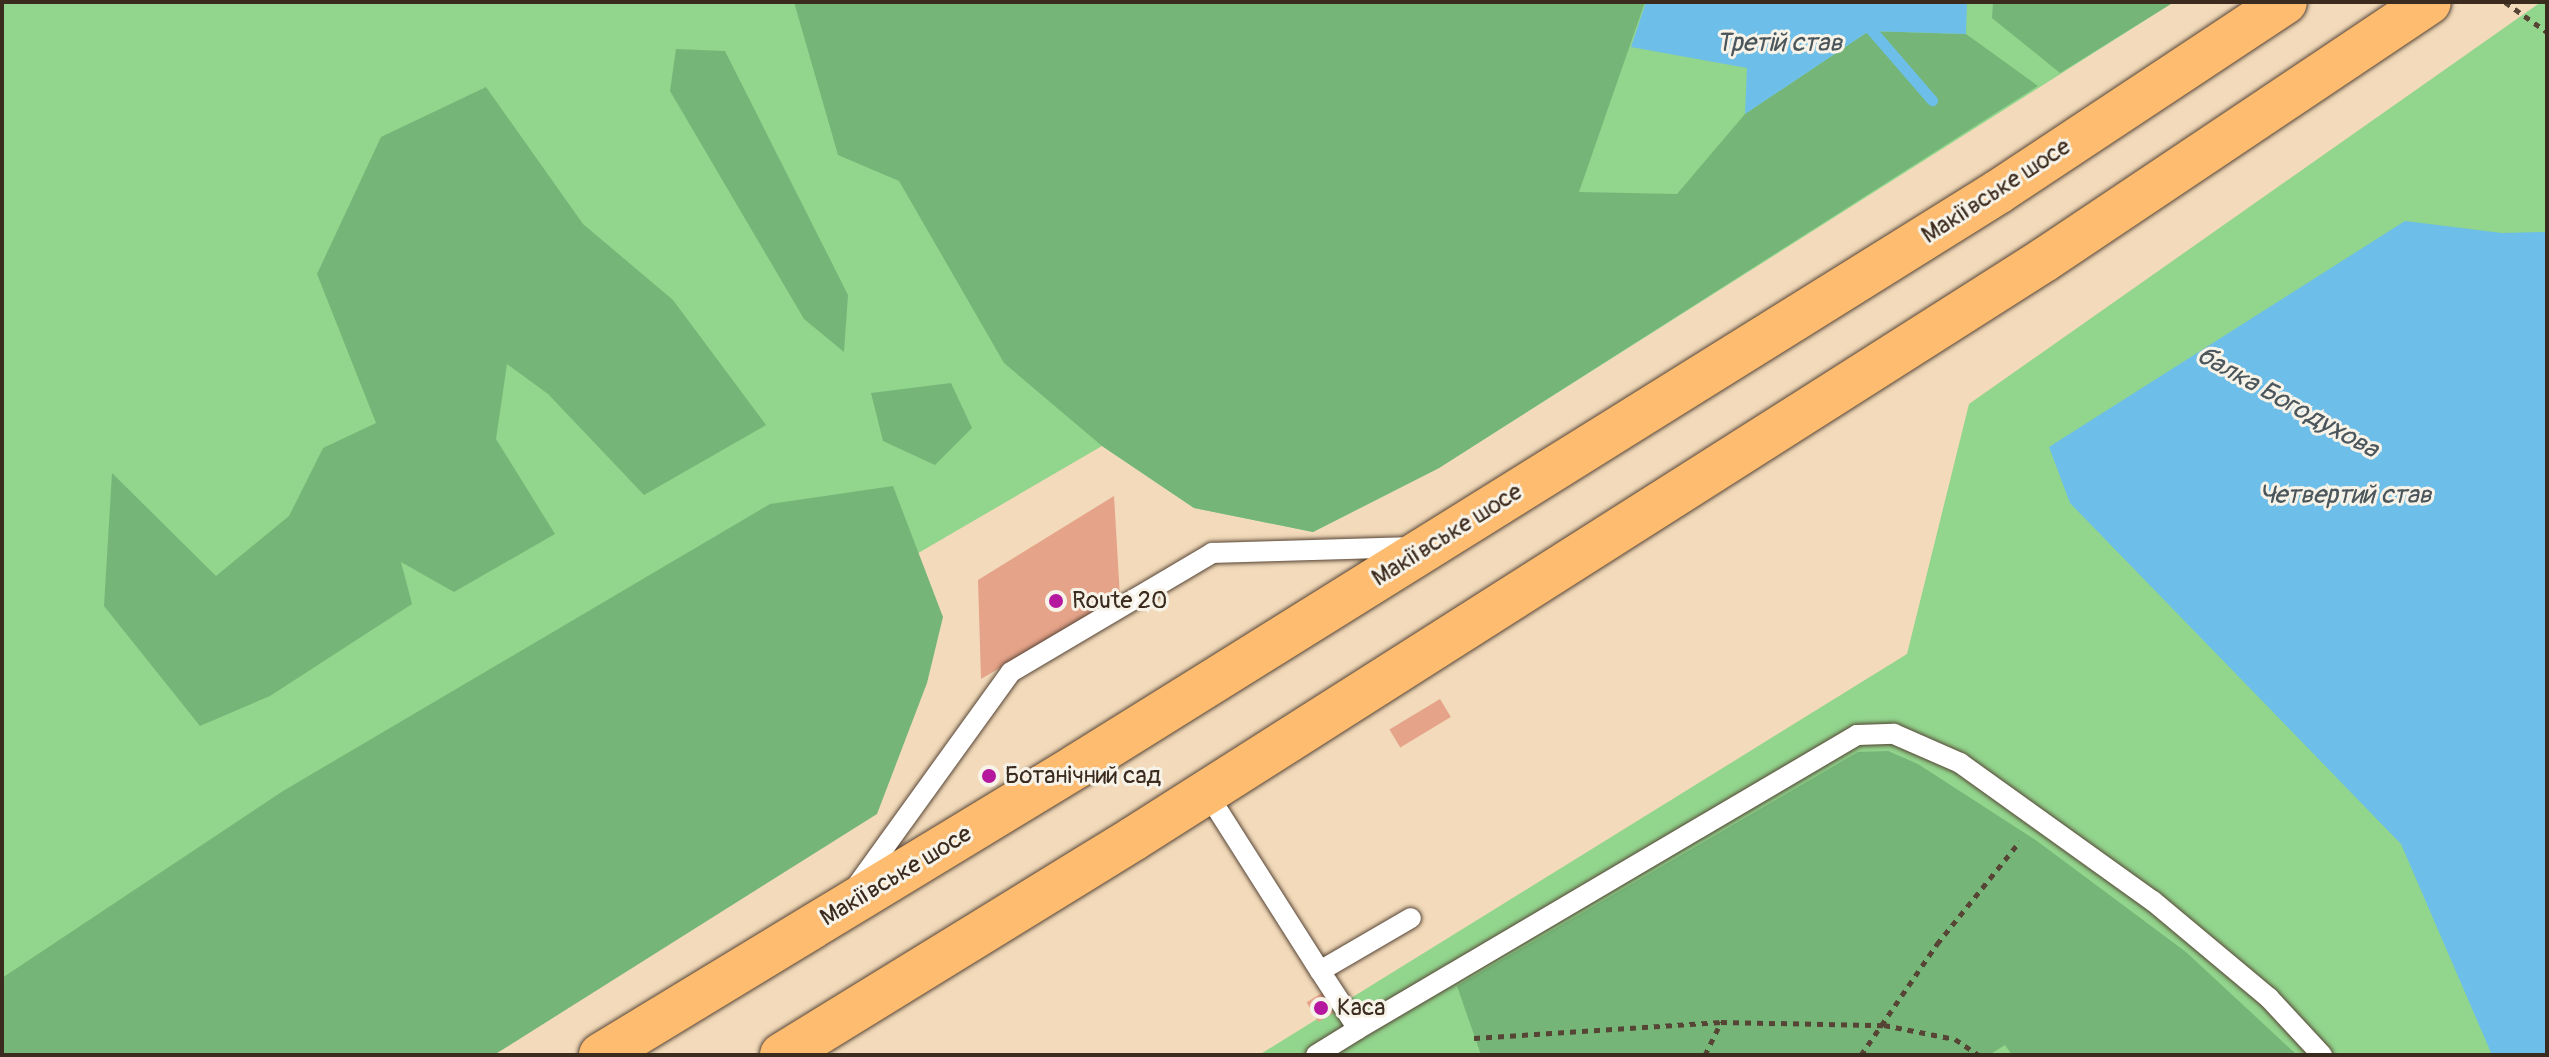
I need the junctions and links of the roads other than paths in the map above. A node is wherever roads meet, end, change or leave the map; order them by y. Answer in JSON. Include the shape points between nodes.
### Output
{"nodes":[{"id":1,"x":2285,"y":2,"type":"edge"},
{"id":2,"x":2429,"y":2,"type":"edge"},
{"id":3,"x":1429,"y":546,"type":"junction"},
{"id":4,"x":1207,"y":793,"type":"junction"},
{"id":5,"x":840,"y":910,"type":"junction"},
{"id":6,"x":1411,"y":918,"type":"dead end"},
{"id":7,"x":1320,"y":971,"type":"junction"},
{"id":8,"x":1358,"y":1029,"type":"junction"},
{"id":9,"x":601,"y":1055,"type":"edge"},
{"id":10,"x":782,"y":1055,"type":"edge"},
{"id":11,"x":1316,"y":1055,"type":"edge"},
{"id":12,"x":2322,"y":1055,"type":"edge"}],
"edges":[{"from":1,"to":3,"type":"main road","name":"Макіївське шосе","via":[[1998,192]]},
{"from":2,"to":4,"type":"main road","via":[[2044,260]]},
{"from":3,"to":5,"type":"main road","name":"Макіївське шосе"},
{"from":3,"to":5,"type":"lane","via":[[1212,553],[1011,672]]},
{"from":4,"to":7,"type":"lane"},
{"from":4,"to":10,"type":"main road"},
{"from":5,"to":9,"type":"main road","name":"Макіївське шосе"},
{"from":6,"to":7,"type":"lane"},
{"from":7,"to":8,"type":"lane"},
{"from":8,"to":11,"type":"lane"},
{"from":8,"to":12,"type":"lane","via":[[1857,735],[1894,734],[1960,763],[2040,816],[2269,998]]}]}
